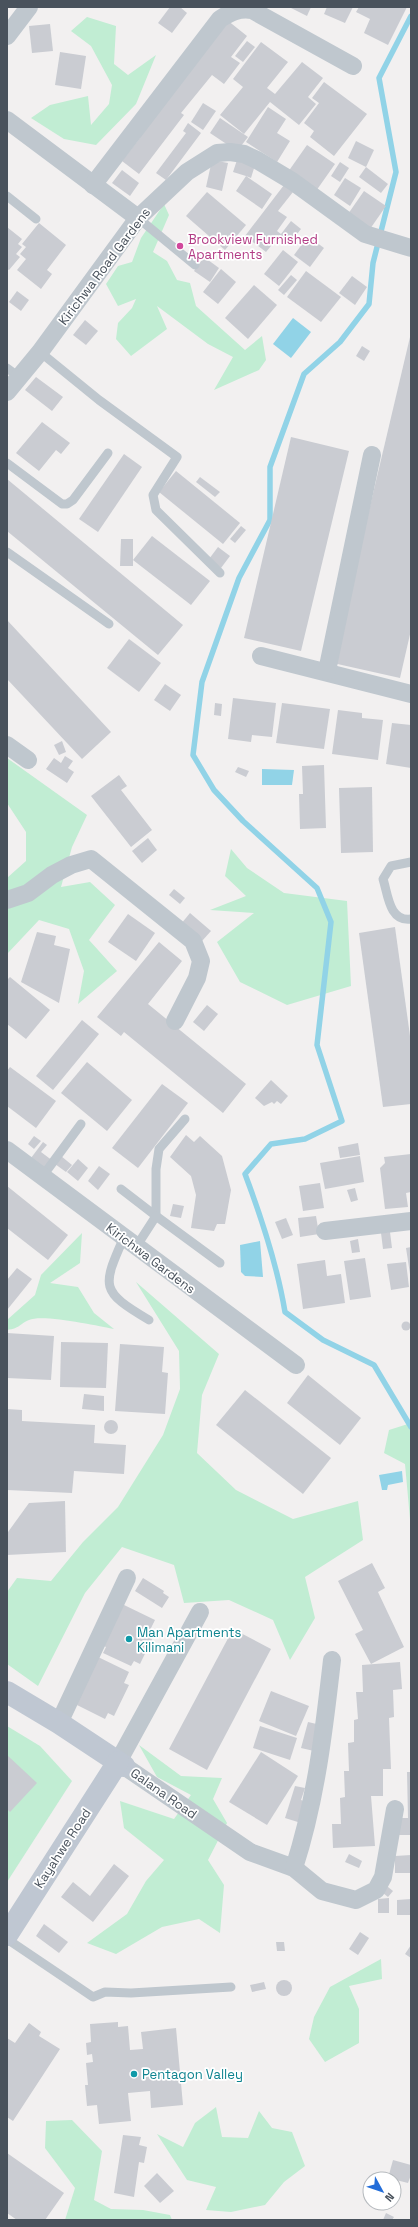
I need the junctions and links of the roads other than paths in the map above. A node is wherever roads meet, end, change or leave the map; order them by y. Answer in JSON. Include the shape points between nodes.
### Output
{"nodes":[{"id":1,"x":29,"y":7,"type":"edge"},
{"id":2,"x":7,"y":36,"type":"edge"},
{"id":3,"x":353,"y":66,"type":"dead end"},
{"id":4,"x":9,"y":125,"type":"edge"},
{"id":5,"x":93,"y":185,"type":"junction"},
{"id":6,"x":7,"y":196,"type":"edge"},
{"id":7,"x":138,"y":218,"type":"junction"},
{"id":8,"x":36,"y":219,"type":"dead end"},
{"id":9,"x":408,"y":247,"type":"edge"},
{"id":10,"x":195,"y":265,"type":"dead end"},
{"id":11,"x":40,"y":352,"type":"junction"},
{"id":12,"x":13,"y":372,"type":"edge"},
{"id":13,"x":7,"y":392,"type":"edge"},
{"id":14,"x":108,"y":453,"type":"dead end"},
{"id":15,"x":372,"y":455,"type":"dead end"},
{"id":16,"x":7,"y":464,"type":"edge"},
{"id":17,"x":7,"y":552,"type":"edge"},
{"id":18,"x":220,"y":573,"type":"dead end"},
{"id":19,"x":109,"y":624,"type":"dead end"},
{"id":20,"x":262,"y":656,"type":"dead end"},
{"id":21,"x":327,"y":671,"type":"junction"},
{"id":22,"x":411,"y":694,"type":"edge"},
{"id":23,"x":7,"y":745,"type":"edge"},
{"id":24,"x":28,"y":760,"type":"dead end"},
{"id":25,"x":411,"y":862,"type":"edge"},
{"id":26,"x":7,"y":900,"type":"edge"},
{"id":27,"x":411,"y":919,"type":"edge"},
{"id":28,"x":175,"y":1021,"type":"dead end"},
{"id":29,"x":185,"y":1119,"type":"dead end"},
{"id":30,"x":81,"y":1124,"type":"dead end"},
{"id":31,"x":7,"y":1150,"type":"edge"},
{"id":32,"x":42,"y":1177,"type":"junction"},
{"id":33,"x":121,"y":1189,"type":"dead end"},
{"id":34,"x":156,"y":1216,"type":"junction"},
{"id":35,"x":411,"y":1221,"type":"edge"},
{"id":36,"x":325,"y":1231,"type":"dead end"},
{"id":37,"x":130,"y":1242,"type":"junction"},
{"id":38,"x":220,"y":1263,"type":"dead end"},
{"id":39,"x":149,"y":1320,"type":"dead end"},
{"id":40,"x":296,"y":1365,"type":"dead end"},
{"id":41,"x":128,"y":1578,"type":"dead end"},
{"id":42,"x":200,"y":1612,"type":"dead end"},
{"id":43,"x":332,"y":1660,"type":"dead end"},
{"id":44,"x":7,"y":1692,"type":"edge"},
{"id":45,"x":59,"y":1723,"type":"junction"},
{"id":46,"x":121,"y":1764,"type":"junction"},
{"id":47,"x":395,"y":1809,"type":"dead end"},
{"id":48,"x":294,"y":1868,"type":"junction"},
{"id":49,"x":8,"y":1930,"type":"edge"},
{"id":50,"x":231,"y":1987,"type":"dead end"}],
"edges":[{"from":1,"to":2,"type":"street"},
{"from":3,"to":5,"type":"street","via":[[252,10],[240,9],[230,13],[215,24]]},
{"from":4,"to":5,"type":"street"},
{"from":5,"to":7,"type":"street"},
{"from":6,"to":8,"type":"lane"},
{"from":7,"to":9,"type":"street","name":"Kirichwa Road Gardens","via":[[187,172],[205,159],[217,153],[230,152],[244,154],[257,160],[292,181],[365,234]]},
{"from":7,"to":10,"type":"lane"},
{"from":7,"to":11,"type":"street","name":"Kirichwa Road Gardens"},
{"from":11,"to":12,"type":"street","name":"Kirichwa Road Gardens"},
{"from":11,"to":18,"type":"lane","via":[[99,400],[178,457],[153,495],[156,510]]},
{"from":12,"to":13,"type":"street","name":"Kirichwa Road Gardens"},
{"from":14,"to":16,"type":"lane","via":[[68,504],[62,504]]},
{"from":15,"to":21,"type":"street"},
{"from":17,"to":19,"type":"lane"},
{"from":20,"to":21,"type":"street"},
{"from":21,"to":22,"type":"street"},
{"from":23,"to":24,"type":"street"},
{"from":25,"to":27,"type":"lane","via":[[391,866],[384,879],[391,908],[396,915]]},
{"from":26,"to":28,"type":"street","via":[[28,893],[71,865],[91,859],[193,941],[201,961],[197,978]]},
{"from":29,"to":34,"type":"lane","via":[[159,1149],[156,1170]]},
{"from":30,"to":32,"type":"lane"},
{"from":31,"to":32,"type":"street","name":"Kirichwa Gardens"},
{"from":32,"to":37,"type":"street","name":"Kirichwa Gardens"},
{"from":33,"to":34,"type":"lane"},
{"from":34,"to":37,"type":"lane"},
{"from":34,"to":38,"type":"lane"},
{"from":35,"to":36,"type":"street"},
{"from":37,"to":39,"type":"lane","via":[[109,1271],[109,1284],[113,1294],[123,1304]]},
{"from":37,"to":40,"type":"street","name":"Kirichwa Gardens"},
{"from":41,"to":45,"type":"street"},
{"from":42,"to":46,"type":"street"},
{"from":43,"to":48,"type":"street","via":[[321,1758],[307,1826]]},
{"from":44,"to":45,"type":"main road","name":"Galana Road"},
{"from":45,"to":46,"type":"main road","name":"Galana Road"},
{"from":46,"to":48,"type":"street","name":"Galana Road","via":[[250,1852]]},
{"from":46,"to":49,"type":"main road","name":"Kayahwe Road"},
{"from":47,"to":48,"type":"street","name":"Galana Road","via":[[383,1877],[376,1890],[356,1900],[322,1891]]},
{"from":49,"to":50,"type":"lane","via":[[92,1997],[105,1992],[131,1993]]}]}
